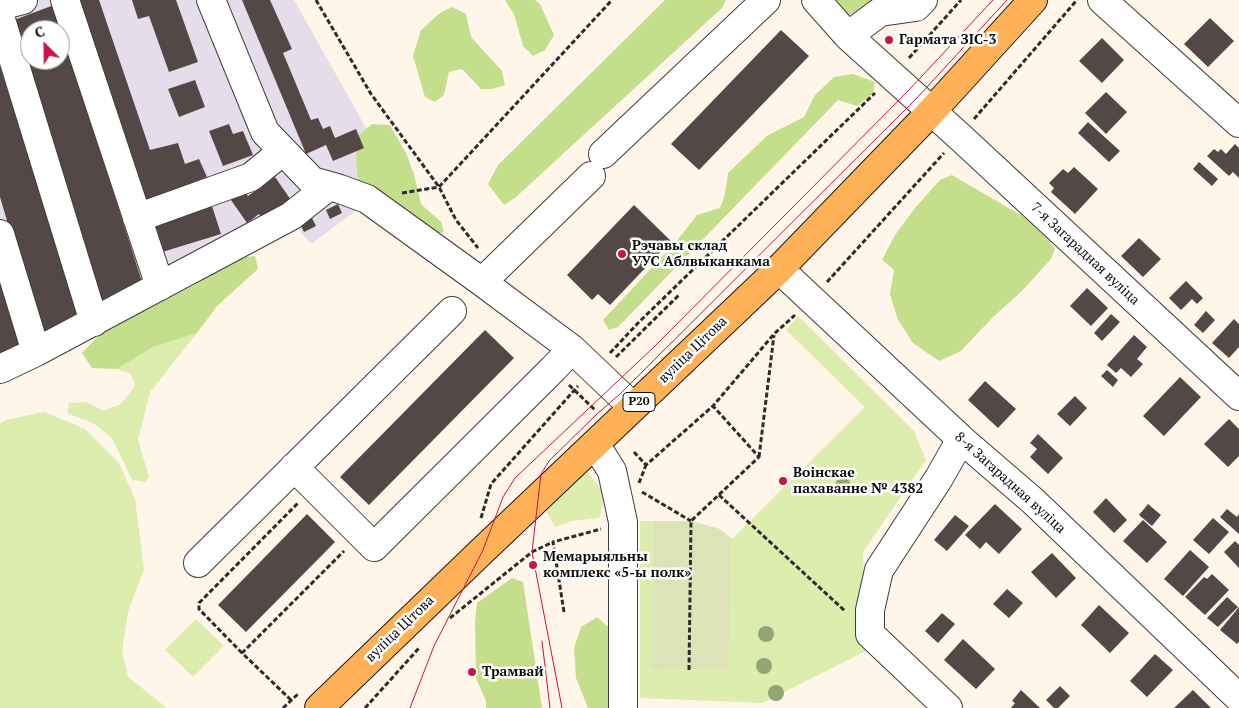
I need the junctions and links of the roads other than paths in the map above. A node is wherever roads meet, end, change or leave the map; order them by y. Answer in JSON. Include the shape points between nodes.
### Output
{"nodes":[{"id":1,"x":23,"y":0,"type":"edge"},
{"id":2,"x":65,"y":0,"type":"edge"},
{"id":3,"x":211,"y":0,"type":"edge"},
{"id":4,"x":766,"y":0,"type":"edge"},
{"id":5,"x":816,"y":0,"type":"edge"},
{"id":6,"x":923,"y":0,"type":"edge"},
{"id":7,"x":1033,"y":0,"type":"edge"},
{"id":8,"x":1102,"y":0,"type":"edge"},
{"id":9,"x":0,"y":6,"type":"edge"},
{"id":10,"x":0,"y":16,"type":"edge"},
{"id":11,"x":848,"y":36,"type":"junction"},
{"id":12,"x":931,"y":112,"type":"junction"},
{"id":13,"x":1239,"y":122,"type":"edge"},
{"id":14,"x":283,"y":151,"type":"junction"},
{"id":15,"x":329,"y":186,"type":"junction"},
{"id":16,"x":137,"y":218,"type":"junction"},
{"id":17,"x":0,"y":234,"type":"edge"},
{"id":18,"x":779,"y":269,"type":"junction"},
{"id":19,"x":482,"y":282,"type":"junction"},
{"id":20,"x":160,"y":286,"type":"junction"},
{"id":21,"x":452,"y":311,"type":"dead end"},
{"id":22,"x":94,"y":322,"type":"junction"},
{"id":23,"x":572,"y":348,"type":"junction"},
{"id":24,"x":36,"y":352,"type":"junction"},
{"id":25,"x":0,"y":369,"type":"edge"},
{"id":26,"x":1239,"y":396,"type":"edge"},
{"id":27,"x":634,"y":407,"type":"junction"},
{"id":28,"x":960,"y":439,"type":"junction"},
{"id":29,"x":595,"y":444,"type":"junction"},
{"id":30,"x":294,"y":467,"type":"junction"},
{"id":31,"x":198,"y":563,"type":"dead end"},
{"id":32,"x":312,"y":698,"type":"edge"},
{"id":33,"x":1239,"y":698,"type":"edge"},
{"id":34,"x":623,"y":708,"type":"edge"},
{"id":35,"x":948,"y":708,"type":"edge"}],
"edges":[{"from":1,"to":9,"type":"street"},
{"from":2,"to":16,"type":"street"},
{"from":3,"to":14,"type":"street","via":[[265,132]]},
{"from":4,"to":19,"type":"street"},
{"from":5,"to":11,"type":"street","name":"7-я Загарадная вуліца"},
{"from":6,"to":11,"type":"street","via":[[916,7],[880,12]]},
{"from":7,"to":12,"type":"main road","name":"вуліца Цітова","number":"Р20"},
{"from":8,"to":13,"type":"street"},
{"from":10,"to":22,"type":"street"},
{"from":11,"to":12,"type":"street","name":"7-я Загарадная вуліца"},
{"from":12,"to":18,"type":"main road","name":"вуліца Цітова","number":"Р20"},
{"from":12,"to":26,"type":"street","name":"7-я Загарадная вуліца"},
{"from":14,"to":15,"type":"street","via":[[312,181]]},
{"from":14,"to":16,"type":"street","via":[[251,177]]},
{"from":15,"to":19,"type":"street","via":[[367,199]]},
{"from":15,"to":20,"type":"street","via":[[291,216]]},
{"from":16,"to":20,"type":"street"},
{"from":17,"to":24,"type":"street"},
{"from":18,"to":27,"type":"main road","name":"вуліца Цітова","number":"Р20"},
{"from":18,"to":28,"type":"street","name":"8-я Загарадная вуліца"},
{"from":19,"to":23,"type":"street"},
{"from":20,"to":22,"type":"street"},
{"from":21,"to":30,"type":"street"},
{"from":22,"to":24,"type":"street"},
{"from":23,"to":27,"type":"street","via":[[605,363]]},
{"from":23,"to":30,"type":"street","via":[[374,547]]},
{"from":24,"to":25,"type":"street"},
{"from":27,"to":29,"type":"main road","name":"вуліца Цітова","number":"Р20"},
{"from":28,"to":33,"type":"street","name":"8-я Загарадная вуліца","via":[[1033,501]]},
{"from":28,"to":35,"type":"street","via":[[939,478],[879,570],[870,610],[870,634]]},
{"from":29,"to":32,"type":"main road","name":"вуліца Цітова","number":"Р20","via":[[483,550]]},
{"from":29,"to":34,"type":"street","via":[[612,470],[624,522]]},
{"from":30,"to":31,"type":"street"}]}
